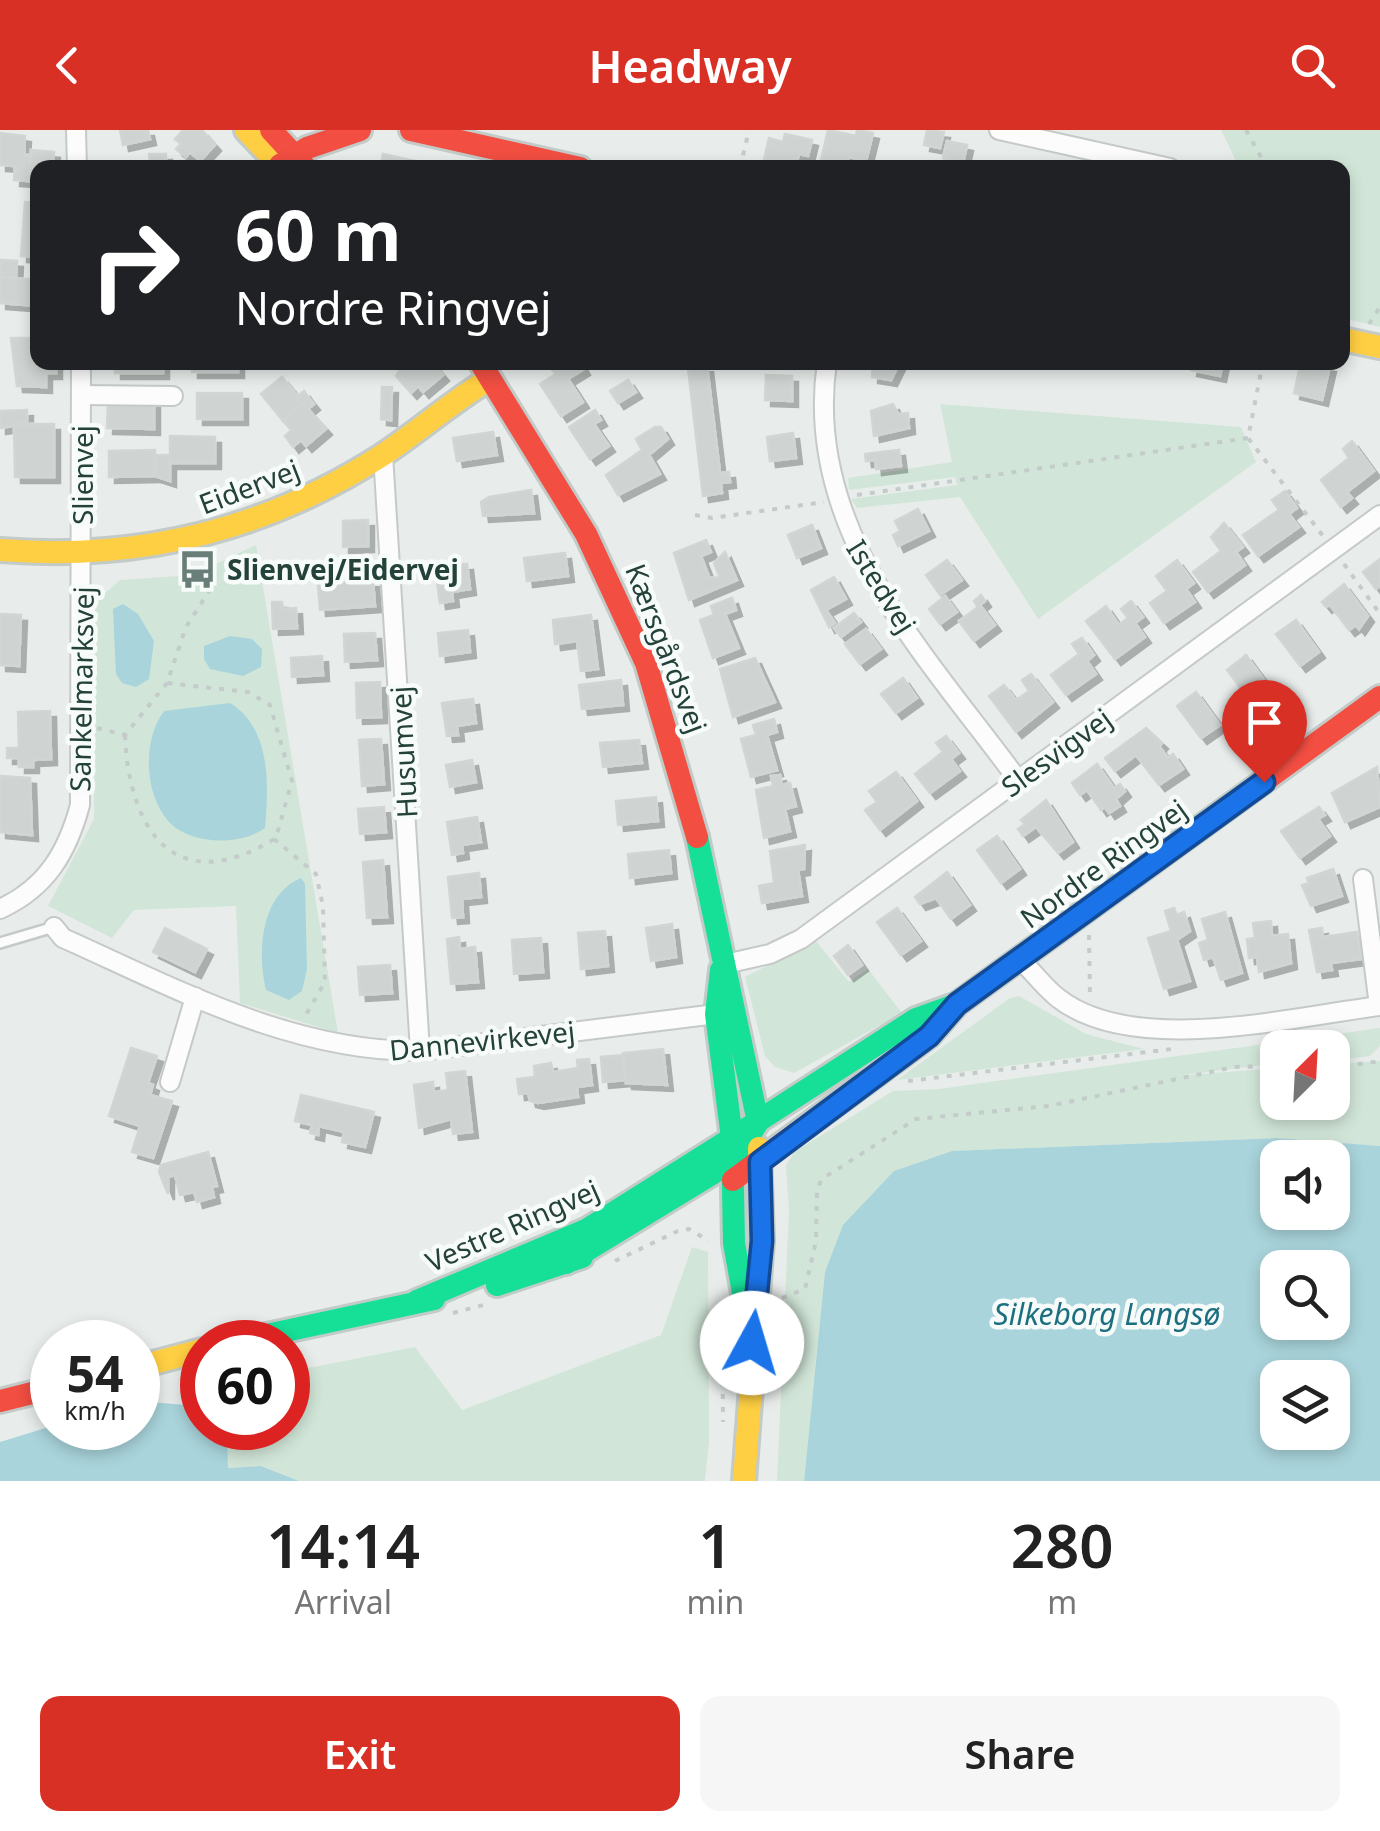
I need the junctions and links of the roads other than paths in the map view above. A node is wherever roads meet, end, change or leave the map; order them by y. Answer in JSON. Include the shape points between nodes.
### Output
{"nodes":[{"id":1,"x":76,"y":130,"type":"edge"},
{"id":2,"x":246,"y":130,"type":"edge"},
{"id":3,"x":271,"y":130,"type":"edge"},
{"id":4,"x":360,"y":130,"type":"edge"},
{"id":5,"x":411,"y":130,"type":"edge"},
{"id":6,"x":1000,"y":130,"type":"edge"},
{"id":7,"x":77,"y":160,"type":"edge"},
{"id":8,"x":285,"y":160,"type":"edge"},
{"id":9,"x":288,"y":160,"type":"edge"},
{"id":10,"x":298,"y":160,"type":"edge"},
{"id":11,"x":544,"y":160,"type":"edge"},
{"id":12,"x":1134,"y":160,"type":"edge"},
{"id":13,"x":1350,"y":341,"type":"edge"},
{"id":14,"x":1380,"y":347,"type":"edge"},
{"id":15,"x":81,"y":370,"type":"edge"},
{"id":16,"x":827,"y":370,"type":"edge"},
{"id":17,"x":484,"y":371,"type":"edge"},
{"id":18,"x":82,"y":395,"type":"junction"},
{"id":19,"x":173,"y":396,"type":"dead end"},
{"id":20,"x":383,"y":454,"type":"junction"},
{"id":21,"x":1380,"y":515,"type":"edge"},
{"id":22,"x":0,"y":550,"type":"edge"},
{"id":23,"x":82,"y":556,"type":"junction"},
{"id":24,"x":1380,"y":697,"type":"edge"},
{"id":25,"x":1018,"y":780,"type":"junction"},
{"id":26,"x":1363,"y":879,"type":"dead end"},
{"id":27,"x":0,"y":909,"type":"edge"},
{"id":28,"x":54,"y":927,"type":"joint"},
{"id":29,"x":0,"y":943,"type":"edge"},
{"id":30,"x":1021,"y":960,"type":"junction"},
{"id":31,"x":721,"y":965,"type":"junction"},
{"id":32,"x":196,"y":997,"type":"junction"},
{"id":33,"x":957,"y":1004,"type":"junction"},
{"id":34,"x":1380,"y":1006,"type":"edge"},
{"id":35,"x":716,"y":1014,"type":"junction"},
{"id":36,"x":420,"y":1050,"type":"junction"},
{"id":37,"x":170,"y":1082,"type":"dead end"},
{"id":38,"x":759,"y":1141,"type":"junction"},
{"id":39,"x":732,"y":1160,"type":"junction"},
{"id":40,"x":417,"y":1301,"type":"junction"},
{"id":41,"x":310,"y":1325,"type":"edge"},
{"id":42,"x":752,"y":1343,"type":"junction"},
{"id":43,"x":30,"y":1394,"type":"edge"},
{"id":44,"x":0,"y":1401,"type":"edge"},
{"id":45,"x":744,"y":1481,"type":"edge"}],
"edges":[{"from":1,"to":7,"type":"street"},
{"from":2,"to":8,"type":"main road"},
{"from":3,"to":9,"type":"main road"},
{"from":4,"to":10,"type":"main road"},
{"from":5,"to":11,"type":"main road"},
{"from":6,"to":12,"type":"street"},
{"from":13,"to":14,"type":"main road"},
{"from":15,"to":18,"type":"street","name":"Slienvej"},
{"from":16,"to":25,"type":"street","name":"Istedvej","via":[[825,444],[850,539],[873,583]]},
{"from":17,"to":20,"type":"main road","name":"Eidervej"},
{"from":17,"to":31,"type":"main road","name":"Kærsgårdsvej","via":[[579,520],[646,663],[688,798]]},
{"from":18,"to":19,"type":"street","name":"Slienvej"},
{"from":18,"to":23,"type":"street","name":"Slienvej"},
{"from":20,"to":23,"type":"main road","name":"Eidervej","via":[[300,502],[215,534],[150,550]]},
{"from":20,"to":36,"type":"street","name":"Husumvej"},
{"from":21,"to":25,"type":"street","name":"Slesvigvej"},
{"from":22,"to":23,"type":"main road","name":"Eidervej"},
{"from":23,"to":27,"type":"street","name":"Sankelmarksvej","via":[[80,805],[50,874]]},
{"from":24,"to":30,"type":"main road","name":"Nordre Ringvej"},
{"from":25,"to":31,"type":"street","name":"Slesvigvej","via":[[801,939]]},
{"from":26,"to":34,"type":"street"},
{"from":28,"to":29,"type":"lane"},
{"from":28,"to":32,"type":"street","name":"Dannevirkevej","via":[[63,938]]},
{"from":30,"to":33,"type":"main road","name":"Nordre Ringvej"},
{"from":30,"to":34,"type":"street","via":[[1059,999],[1126,1028],[1165,1032]]},
{"from":31,"to":35,"type":"main road","name":"Kærsgårdsvej"},
{"from":31,"to":38,"type":"main road","name":"Kærsgårdsvej","via":[[738,1011]]},
{"from":32,"to":36,"type":"street","name":"Dannevirkevej","via":[[339,1046]]},
{"from":32,"to":37,"type":"street"},
{"from":33,"to":38,"type":"main road","name":"Nordre Ringvej","via":[[929,1036],[877,1075]]},
{"from":33,"to":38,"type":"main road","name":"Nordre Ringvej","via":[[916,1018]]},
{"from":35,"to":36,"type":"street","name":"Dannevirkevej"},
{"from":35,"to":39,"type":"main road","name":"Kærsgårdsvej"},
{"from":38,"to":39,"type":"main road","name":"Nordre Ringvej"},
{"from":38,"to":39,"type":"main road","name":"Nordre Ringvej"},
{"from":38,"to":42,"type":"main road","name":"Kærsgårdsvej","via":[[762,1241]]},
{"from":39,"to":40,"type":"main road","name":"Vestre Ringvej"},
{"from":39,"to":40,"type":"main road","name":"Vestre Ringvej","via":[[678,1214],[566,1263],[451,1298]]},
{"from":39,"to":42,"type":"main road","name":"Kærsgårdsvej","via":[[734,1243]]},
{"from":40,"to":41,"type":"main road","name":"Vestre Ringvej"},
{"from":42,"to":45,"type":"main road"},
{"from":43,"to":44,"type":"main road"}]}
